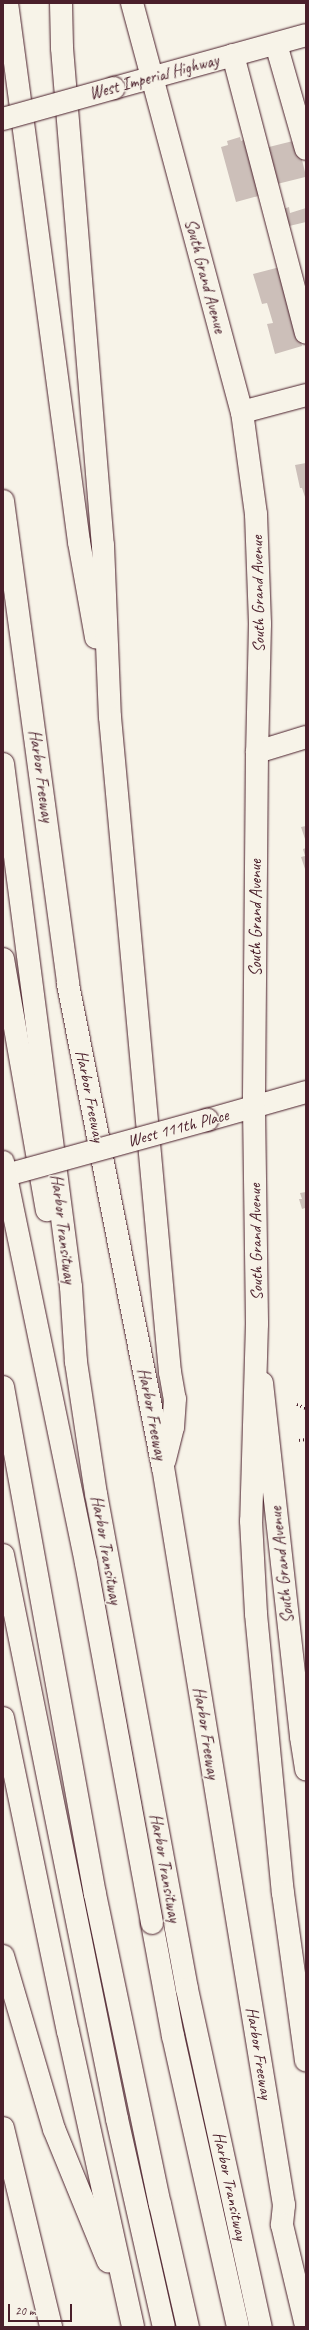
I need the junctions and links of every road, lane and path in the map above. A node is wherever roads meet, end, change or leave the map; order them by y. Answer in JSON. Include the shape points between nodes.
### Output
{"nodes":[{"id":1,"x":7,"y":3,"type":"edge"},
{"id":2,"x":60,"y":3,"type":"edge"},
{"id":3,"x":132,"y":3,"type":"edge"},
{"id":4,"x":306,"y":35,"type":"edge"},
{"id":5,"x":276,"y":44,"type":"junction"},
{"id":6,"x":233,"y":55,"type":"junction"},
{"id":7,"x":152,"y":77,"type":"junction"},
{"id":8,"x":3,"y":119,"type":"edge"},
{"id":9,"x":302,"y":120,"type":"edge"},
{"id":10,"x":306,"y":149,"type":"edge"},
{"id":11,"x":306,"y":333,"type":"edge"},
{"id":12,"x":306,"y":395,"type":"edge"},
{"id":13,"x":242,"y":412,"type":"junction"},
{"id":14,"x":3,"y":501,"type":"edge"},
{"id":15,"x":110,"y":717,"type":"junction"},
{"id":16,"x":306,"y":737,"type":"edge"},
{"id":17,"x":257,"y":752,"type":"junction"},
{"id":18,"x":3,"y":764,"type":"edge"},
{"id":19,"x":3,"y":959,"type":"edge"},
{"id":20,"x":306,"y":1092,"type":"edge"},
{"id":21,"x":254,"y":1107,"type":"junction"},
{"id":22,"x":3,"y":1162,"type":"edge"},
{"id":23,"x":3,"y":1176,"type":"edge"},
{"id":24,"x":257,"y":1324,"type":"junction"},
{"id":25,"x":76,"y":1362,"type":"junction"},
{"id":26,"x":3,"y":1387,"type":"edge"},
{"id":27,"x":297,"y":1404,"type":"dead end"},
{"id":28,"x":306,"y":1408,"type":"edge"},
{"id":29,"x":306,"y":1439,"type":"edge"},
{"id":30,"x":299,"y":1440,"type":"dead end"},
{"id":31,"x":163,"y":1467,"type":"junction"},
{"id":32,"x":3,"y":1555,"type":"edge"},
{"id":33,"x":3,"y":1718,"type":"edge"},
{"id":34,"x":303,"y":1736,"type":"edge"},
{"id":35,"x":306,"y":1770,"type":"edge"},
{"id":36,"x":3,"y":1956,"type":"edge"},
{"id":37,"x":306,"y":2060,"type":"edge"},
{"id":38,"x":3,"y":2128,"type":"edge"},
{"id":39,"x":131,"y":2321,"type":"edge"},
{"id":40,"x":306,"y":2326,"type":"edge"},
{"id":41,"x":52,"y":2327,"type":"edge"},
{"id":42,"x":164,"y":2327,"type":"edge"},
{"id":43,"x":188,"y":2327,"type":"edge"},
{"id":44,"x":238,"y":2327,"type":"edge"},
{"id":45,"x":261,"y":2327,"type":"edge"}],
"edges":[{"from":1,"to":15,"type":"main road","via":[[79,542]]},
{"from":2,"to":15,"type":"main road","via":[[104,545]]},
{"from":3,"to":7,"type":"main road","name":"South Grand Avenue"},
{"from":4,"to":5,"type":"main road","name":"West Imperial Highway"},
{"from":5,"to":6,"type":"main road","name":"West Imperial Highway"},
{"from":5,"to":9,"type":"main road"},
{"from":6,"to":7,"type":"main road","name":"West Imperial Highway"},
{"from":6,"to":11,"type":"main road"},
{"from":7,"to":8,"type":"main road","name":"West Imperial Highway","bridge":true},
{"from":7,"to":13,"type":"main road","name":"South Grand Avenue"},
{"from":9,"to":10,"type":"main road"},
{"from":12,"to":13,"type":"main road"},
{"from":13,"to":17,"type":"main road","name":"South Grand Avenue","via":[[256,514],[260,624]]},
{"from":14,"to":31,"type":"main road","name":"Harbor Freeway","via":[[68,984]]},
{"from":15,"to":31,"type":"main road","via":[[170,1372],[175,1399],[173,1427]]},
{"from":16,"to":17,"type":"main road"},
{"from":17,"to":21,"type":"main road","name":"South Grand Avenue"},
{"from":18,"to":25,"type":"main road","name":"Harbor Transitway","via":[[71,1287]]},
{"from":19,"to":25,"type":"main road","via":[[60,1286]]},
{"from":20,"to":21,"type":"main road","name":"West 111th Place"},
{"from":21,"to":23,"type":"main road","name":"West 111th Place","bridge":true},
{"from":21,"to":24,"type":"main road","name":"South Grand Avenue"},
{"from":22,"to":44,"type":"main road","bridge":true,"via":[[86,1563],[173,2036]]},
{"from":24,"to":34,"type":"main road","name":"South Grand Avenue"},
{"from":24,"to":37,"type":"main road","via":[[251,1521],[256,1614],[283,1893]]},
{"from":25,"to":45,"type":"main road","name":"Harbor Transitway","via":[[96,1494],[186,1981]]},
{"from":26,"to":43,"type":"main road","via":[[95,1894]]},
{"from":27,"to":28,"type":"path"},
{"from":29,"to":30,"type":"path"},
{"from":31,"to":40,"type":"main road","name":"Harbor Freeway","via":[[284,2205],[282,2225]]},
{"from":32,"to":42,"type":"main road","via":[[117,2119]]},
{"from":33,"to":39,"type":"main road"},
{"from":34,"to":35,"type":"main road","name":"South Grand Avenue"},
{"from":36,"to":39,"type":"main road","via":[[54,2129]]},
{"from":38,"to":41,"type":"main road"}]}
